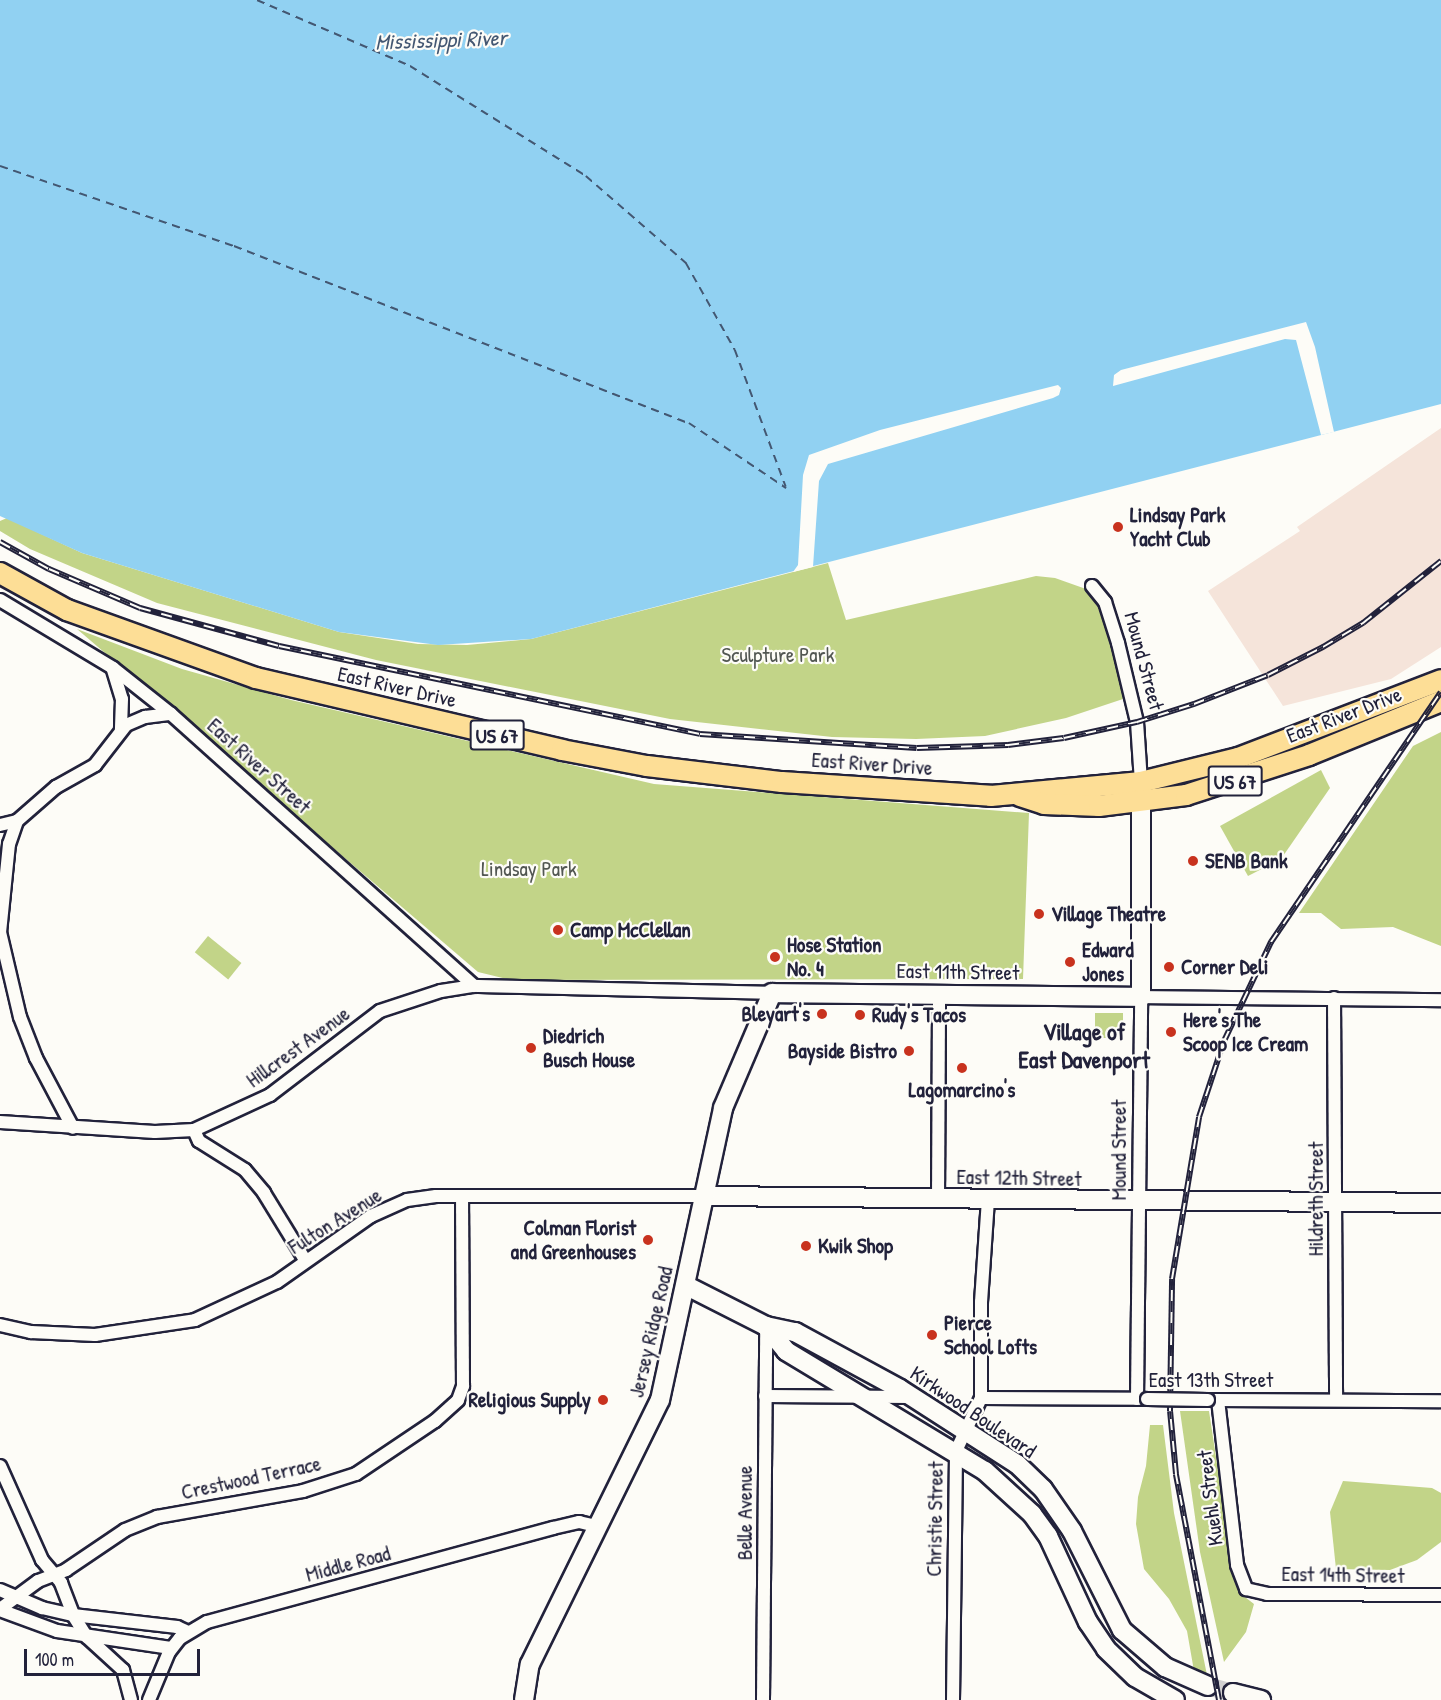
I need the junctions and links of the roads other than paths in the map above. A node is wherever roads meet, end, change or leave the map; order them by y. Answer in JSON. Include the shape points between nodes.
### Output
{"nodes":[{"id":1,"x":0,"y":573,"type":"edge"},
{"id":2,"x":1092,"y":586,"type":"dead end"},
{"id":3,"x":0,"y":600,"type":"edge"},
{"id":4,"x":113,"y":668,"type":"junction"},
{"id":5,"x":1441,"y":680,"type":"edge"},
{"id":6,"x":1441,"y":701,"type":"edge"},
{"id":7,"x":171,"y":714,"type":"junction"},
{"id":8,"x":121,"y":730,"type":"junction"},
{"id":9,"x":1141,"y":782,"type":"junction"},
{"id":10,"x":1017,"y":795,"type":"junction"},
{"id":11,"x":1141,"y":803,"type":"junction"},
{"id":12,"x":17,"y":821,"type":"junction"},
{"id":13,"x":0,"y":825,"type":"edge"},
{"id":14,"x":474,"y":986,"type":"junction"},
{"id":15,"x":772,"y":993,"type":"junction"},
{"id":16,"x":939,"y":995,"type":"junction"},
{"id":17,"x":1141,"y":996,"type":"junction"},
{"id":18,"x":1334,"y":999,"type":"junction"},
{"id":19,"x":1441,"y":1000,"type":"edge"},
{"id":20,"x":0,"y":1122,"type":"edge"},
{"id":21,"x":73,"y":1128,"type":"junction"},
{"id":22,"x":194,"y":1130,"type":"junction"},
{"id":23,"x":462,"y":1196,"type":"junction"},
{"id":24,"x":704,"y":1196,"type":"junction"},
{"id":25,"x":938,"y":1200,"type":"junction"},
{"id":26,"x":988,"y":1200,"type":"junction"},
{"id":27,"x":1142,"y":1202,"type":"junction"},
{"id":28,"x":1335,"y":1203,"type":"junction"},
{"id":29,"x":1441,"y":1203,"type":"edge"},
{"id":30,"x":305,"y":1260,"type":"junction"},
{"id":31,"x":687,"y":1286,"type":"junction"},
{"id":32,"x":0,"y":1324,"type":"edge"},
{"id":33,"x":766,"y":1326,"type":"junction"},
{"id":34,"x":765,"y":1396,"type":"junction"},
{"id":35,"x":864,"y":1397,"type":"junction"},
{"id":36,"x":915,"y":1397,"type":"junction"},
{"id":37,"x":981,"y":1398,"type":"junction"},
{"id":38,"x":1142,"y":1399,"type":"junction"},
{"id":39,"x":1213,"y":1400,"type":"junction"},
{"id":40,"x":1336,"y":1400,"type":"junction"},
{"id":41,"x":1441,"y":1401,"type":"edge"},
{"id":42,"x":963,"y":1428,"type":"junction"},
{"id":43,"x":956,"y":1450,"type":"junction"},
{"id":44,"x":0,"y":1466,"type":"edge"},
{"id":45,"x":597,"y":1526,"type":"junction"},
{"id":46,"x":54,"y":1575,"type":"junction"},
{"id":47,"x":1246,"y":1589,"type":"joint"},
{"id":48,"x":0,"y":1590,"type":"edge"},
{"id":49,"x":1441,"y":1595,"type":"edge"},
{"id":50,"x":15,"y":1598,"type":"junction"},
{"id":51,"x":0,"y":1610,"type":"edge"},
{"id":52,"x":73,"y":1615,"type":"junction"},
{"id":53,"x":188,"y":1632,"type":"junction"},
{"id":54,"x":87,"y":1637,"type":"junction"},
{"id":55,"x":171,"y":1648,"type":"junction"},
{"id":56,"x":1165,"y":1667,"type":"junction"},
{"id":57,"x":1208,"y":1686,"type":"tunnel mouth"},
{"id":58,"x":1233,"y":1693,"type":"tunnel mouth"},
{"id":59,"x":1168,"y":1698,"type":"edge"},
{"id":60,"x":131,"y":1700,"type":"edge"},
{"id":61,"x":149,"y":1700,"type":"edge"},
{"id":62,"x":524,"y":1700,"type":"edge"},
{"id":63,"x":763,"y":1700,"type":"edge"},
{"id":64,"x":953,"y":1700,"type":"edge"},
{"id":65,"x":1261,"y":1700,"type":"edge"}],
"edges":[{"from":1,"to":10,"type":"main road","name":"East River Drive","number":"US 67","via":[[67,610],[256,678],[562,750],[717,776]]},
{"from":2,"to":9,"type":"street","name":"Mound Street","via":[[1105,602],[1118,643],[1137,722]]},
{"from":3,"to":4,"type":"street","name":"East River Street"},
{"from":4,"to":7,"type":"street","name":"East River Street"},
{"from":4,"to":8,"type":"street","via":[[122,699]]},
{"from":5,"to":9,"type":"main road","name":"East River Drive","number":"US 67","via":[[1238,758]]},
{"from":6,"to":11,"type":"main road","name":"East River Drive","number":"US 67","via":[[1250,777]]},
{"from":7,"to":8,"type":"street","via":[[145,717]]},
{"from":7,"to":14,"type":"street","name":"East River Street"},
{"from":8,"to":12,"type":"street","via":[[105,757],[56,786]]},
{"from":9,"to":10,"type":"main road","name":"East River Drive","number":"US 67"},
{"from":9,"to":11,"type":"street","name":"Mound Street"},
{"from":10,"to":11,"type":"main road","name":"East River Drive","number":"US 67","via":[[1066,805]]},
{"from":11,"to":17,"type":"street","name":"Mound Street"},
{"from":12,"to":13,"type":"street"},
{"from":12,"to":21,"type":"street","via":[[9,844],[0,932],[20,1017],[36,1058]]},
{"from":14,"to":15,"type":"street","name":"East 11th Street"},
{"from":14,"to":22,"type":"street","name":"Hillcrest Avenue","via":[[408,999],[380,1011],[270,1095],[241,1112]]},
{"from":15,"to":16,"type":"street","name":"East 11th Street"},
{"from":15,"to":24,"type":"street","name":"Jersey Ridge Road","via":[[723,1108]]},
{"from":16,"to":17,"type":"street","name":"East 11th Street"},
{"from":16,"to":25,"type":"street"},
{"from":17,"to":18,"type":"street","name":"East 11th Street"},
{"from":17,"to":27,"type":"street","name":"Mound Street"},
{"from":18,"to":19,"type":"street","name":"East 11th Street"},
{"from":18,"to":28,"type":"street","name":"Hildreth Street"},
{"from":20,"to":21,"type":"street","name":"Hillcrest Avenue"},
{"from":21,"to":22,"type":"street","name":"Hillcrest Avenue"},
{"from":22,"to":30,"type":"street","via":[[199,1141],[244,1170],[264,1193]]},
{"from":23,"to":24,"type":"street","name":"Fulton Avenue"},
{"from":23,"to":30,"type":"street","name":"Fulton Avenue","via":[[407,1200],[371,1215]]},
{"from":23,"to":46,"type":"street","name":"Crestwood Terrace","via":[[463,1386],[458,1400],[435,1421],[356,1474],[303,1491],[157,1517],[125,1530]]},
{"from":24,"to":25,"type":"street","name":"East 12th Street"},
{"from":24,"to":31,"type":"street","name":"Jersey Ridge Road"},
{"from":25,"to":26,"type":"street","name":"East 12th Street"},
{"from":26,"to":27,"type":"street","name":"East 12th Street"},
{"from":26,"to":37,"type":"street","via":[[981,1302]]},
{"from":27,"to":28,"type":"street","name":"East 12th Street"},
{"from":27,"to":38,"type":"street","name":"Mound Street"},
{"from":28,"to":29,"type":"street","name":"East 12th Street"},
{"from":28,"to":40,"type":"street","name":"Hildreth Street"},
{"from":30,"to":32,"type":"street","name":"Fulton Avenue","via":[[277,1282],[195,1320],[159,1328],[95,1335],[31,1332]]},
{"from":31,"to":33,"type":"street","name":"Kirkwood Boulevard"},
{"from":31,"to":45,"type":"street","name":"Jersey Ridge Road","via":[[660,1400]]},
{"from":33,"to":34,"type":"street","name":"Belle Avenue"},
{"from":33,"to":35,"type":"street","name":"Kirkwood Boulevard","via":[[786,1351]]},
{"from":33,"to":36,"type":"street","name":"Kirkwood Boulevard","via":[[795,1332]]},
{"from":34,"to":35,"type":"street"},
{"from":34,"to":63,"type":"street","name":"Belle Avenue"},
{"from":35,"to":36,"type":"street"},
{"from":35,"to":43,"type":"street","name":"Kirkwood Boulevard"},
{"from":36,"to":42,"type":"street","name":"Kirkwood Boulevard"},
{"from":37,"to":38,"type":"street","name":"East 13th Street"},
{"from":37,"to":42,"type":"street","name":"Christie Street"},
{"from":38,"to":39,"type":"street","name":"East 13th Street","bridge":true},
{"from":39,"to":40,"type":"street","name":"East 13th Street"},
{"from":39,"to":47,"type":"street","name":"Kuehl Street","via":[[1237,1565]]},
{"from":40,"to":41,"type":"street","name":"East 13th Street"},
{"from":42,"to":43,"type":"street","name":"Christie Street"},
{"from":42,"to":56,"type":"street","name":"Kirkwood Boulevard","via":[[1017,1464],[1043,1489],[1072,1531],[1122,1630]]},
{"from":43,"to":59,"type":"street","name":"Kirkwood Boulevard","via":[[1032,1514],[1048,1536],[1088,1622],[1106,1649],[1135,1677]]},
{"from":43,"to":64,"type":"street","name":"Christie Street"},
{"from":44,"to":46,"type":"street","via":[[42,1560]]},
{"from":45,"to":53,"type":"street","name":"Middle Road","via":[[579,1522],[553,1528],[207,1622]]},
{"from":45,"to":62,"type":"street","name":"Jersey Ridge Road","via":[[530,1664]]},
{"from":46,"to":50,"type":"street","name":"Crestwood Terrace"},
{"from":46,"to":52,"type":"street"},
{"from":47,"to":49,"type":"street","name":"East 14th Street","via":[[1267,1594]]},
{"from":48,"to":50,"type":"street"},
{"from":50,"to":51,"type":"street","name":"Crestwood Terrace"},
{"from":50,"to":52,"type":"street"},
{"from":51,"to":54,"type":"street"},
{"from":52,"to":53,"type":"street","via":[[177,1627]]},
{"from":52,"to":54,"type":"street"},
{"from":53,"to":55,"type":"street","name":"Middle Road"},
{"from":54,"to":55,"type":"street"},
{"from":54,"to":60,"type":"street","via":[[123,1670]]},
{"from":55,"to":61,"type":"street","name":"Middle Road"},
{"from":56,"to":57,"type":"street","name":"Kirkwood Boulevard"},
{"from":56,"to":59,"type":"street"},
{"from":58,"to":65,"type":"street"}]}
